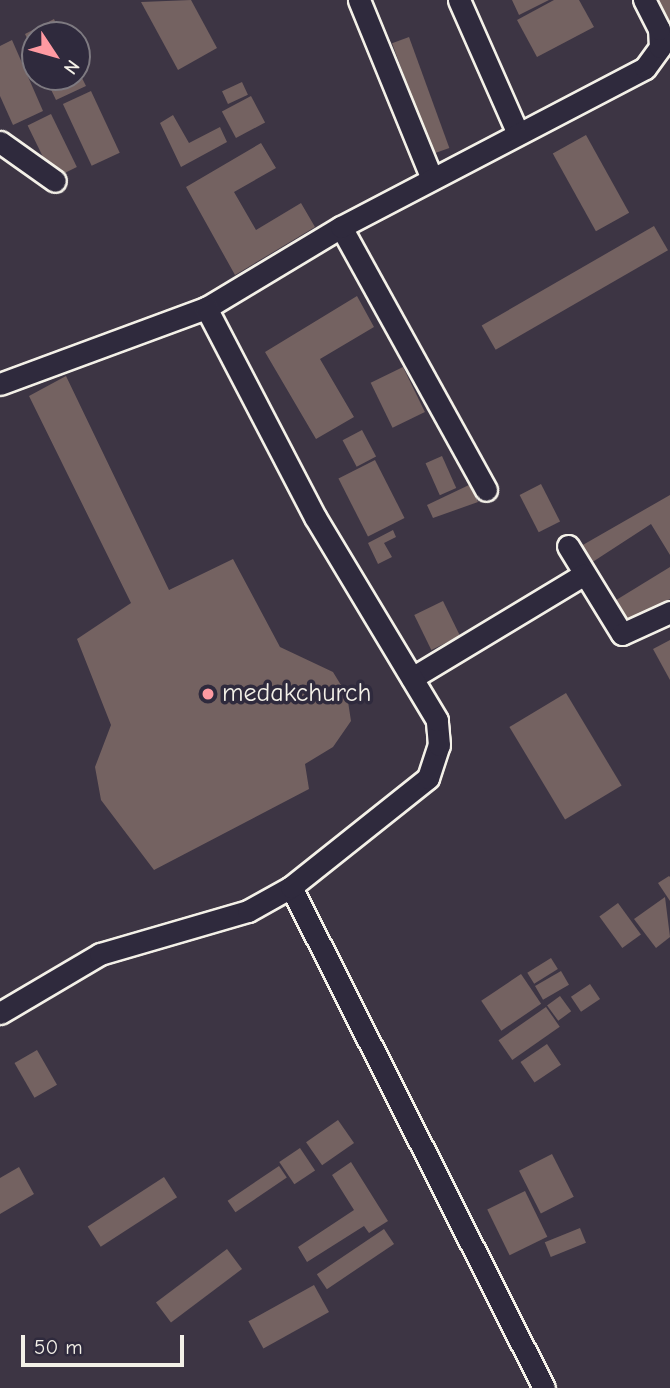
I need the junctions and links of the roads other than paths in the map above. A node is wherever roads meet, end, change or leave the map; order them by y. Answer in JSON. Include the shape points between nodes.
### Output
{"nodes":[{"id":1,"x":359,"y":0,"type":"edge"},
{"id":2,"x":459,"y":0,"type":"edge"},
{"id":3,"x":644,"y":0,"type":"edge"},
{"id":4,"x":518,"y":134,"type":"junction"},
{"id":5,"x":0,"y":142,"type":"edge"},
{"id":6,"x":432,"y":179,"type":"junction"},
{"id":7,"x":55,"y":181,"type":"dead end"},
{"id":8,"x":341,"y":227,"type":"junction"},
{"id":9,"x":206,"y":308,"type":"junction"},
{"id":10,"x":0,"y":384,"type":"edge"},
{"id":11,"x":486,"y":490,"type":"dead end"},
{"id":12,"x":568,"y":547,"type":"dead end"},
{"id":13,"x":583,"y":575,"type":"junction"},
{"id":14,"x":670,"y":612,"type":"edge"},
{"id":15,"x":412,"y":678,"type":"junction"},
{"id":16,"x":292,"y":887,"type":"junction"},
{"id":17,"x":0,"y":1013,"type":"edge"},
{"id":18,"x":544,"y":1388,"type":"edge"}],
"edges":[{"from":1,"to":6,"type":"street"},
{"from":2,"to":4,"type":"street"},
{"from":3,"to":4,"type":"street","via":[[659,29],[660,47],[645,68]]},
{"from":4,"to":6,"type":"street"},
{"from":5,"to":7,"type":"street"},
{"from":6,"to":8,"type":"street"},
{"from":8,"to":9,"type":"street"},
{"from":8,"to":11,"type":"street"},
{"from":9,"to":10,"type":"street"},
{"from":9,"to":15,"type":"street","via":[[315,517]]},
{"from":12,"to":13,"type":"street"},
{"from":13,"to":14,"type":"street","via":[[622,634]]},
{"from":13,"to":15,"type":"street"},
{"from":15,"to":16,"type":"street","via":[[437,720],[439,745],[428,778]]},
{"from":16,"to":17,"type":"street","via":[[248,911],[100,954]]},
{"from":16,"to":18,"type":"street"}]}
